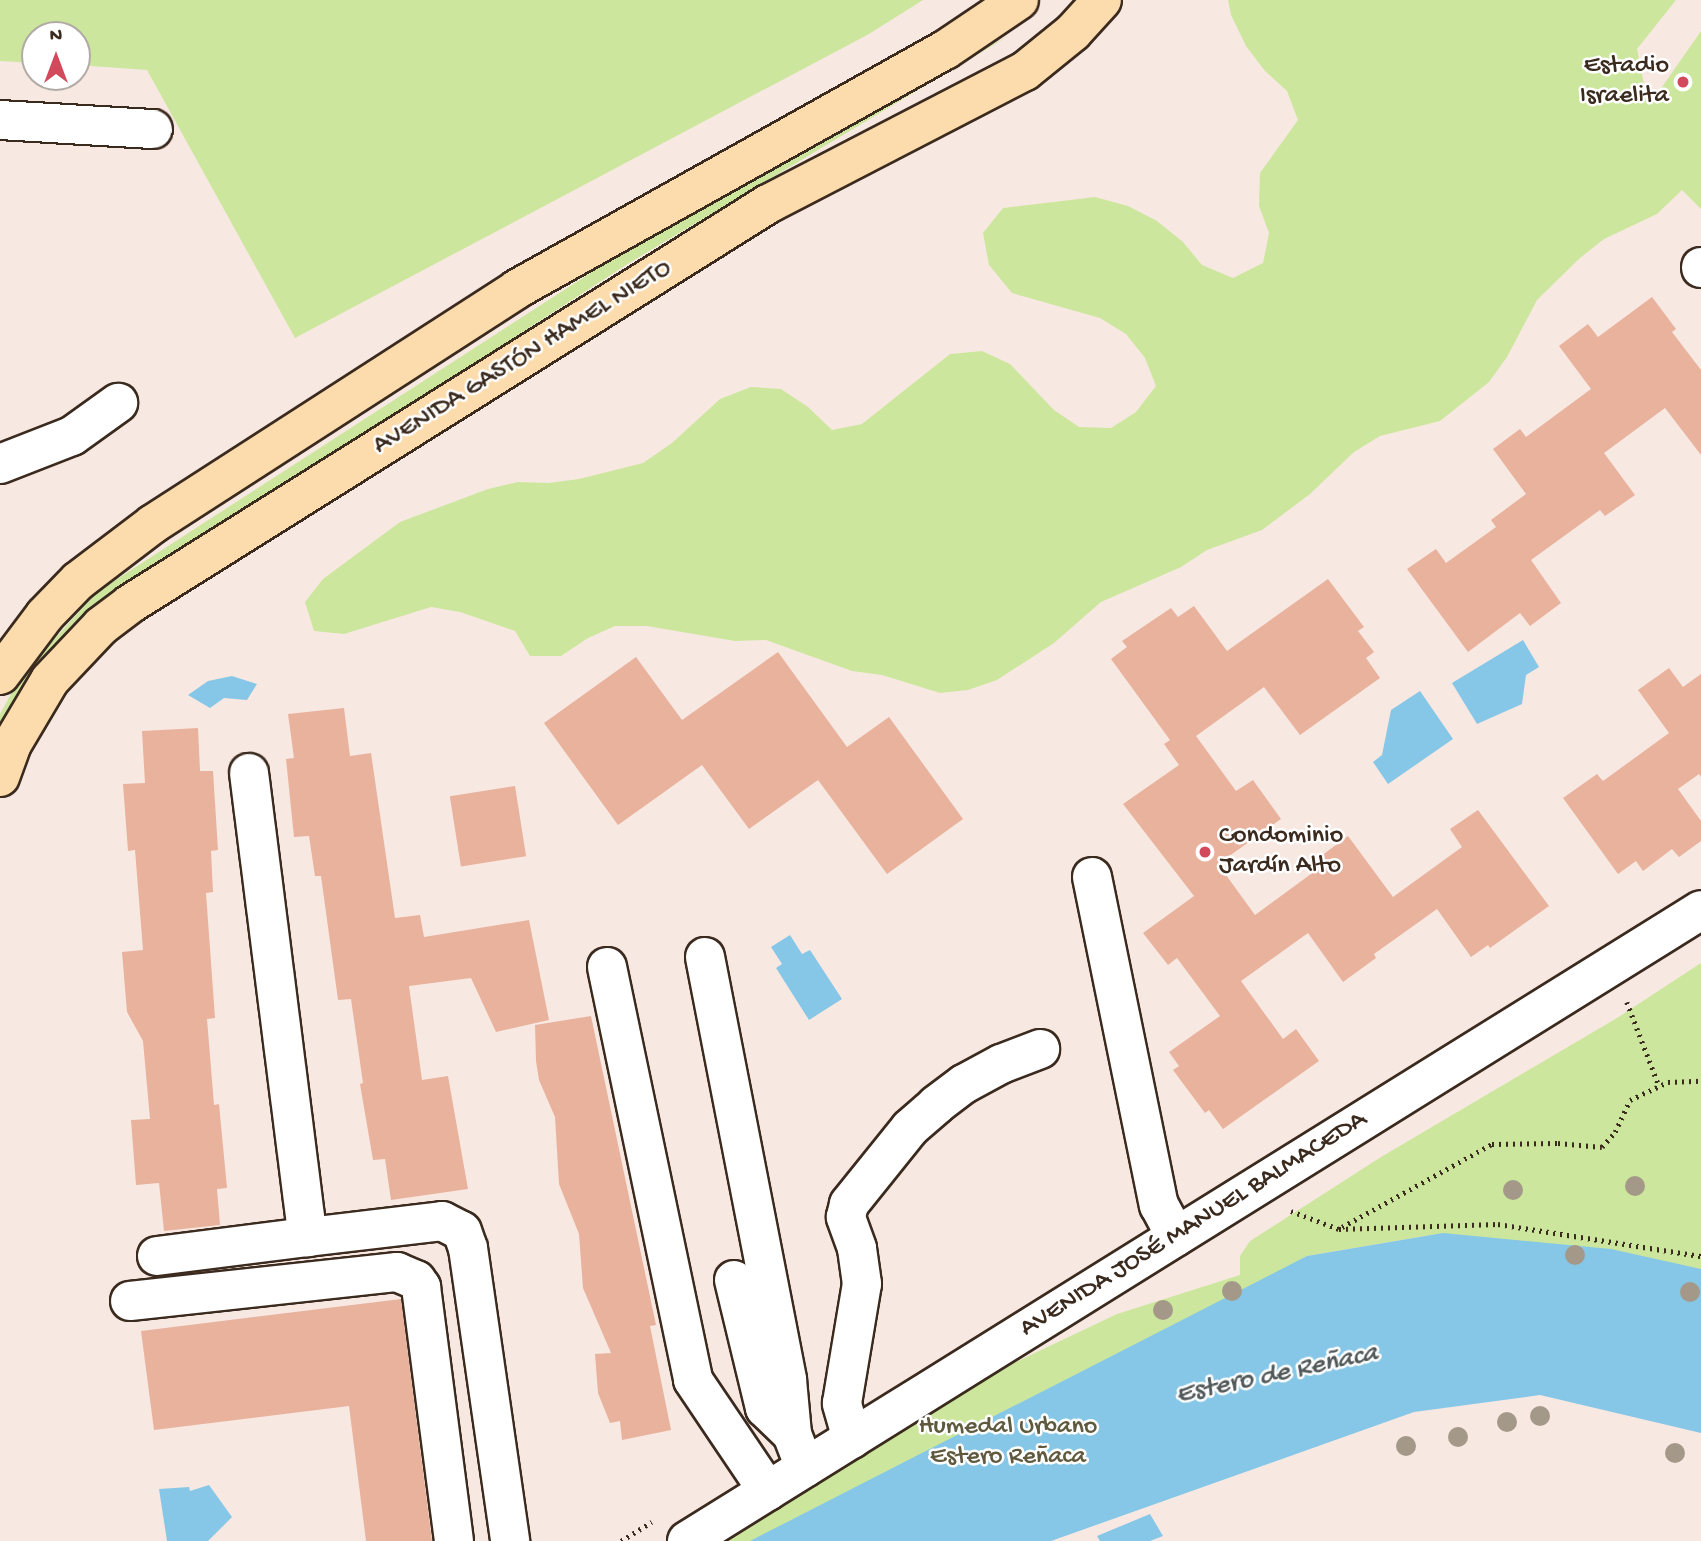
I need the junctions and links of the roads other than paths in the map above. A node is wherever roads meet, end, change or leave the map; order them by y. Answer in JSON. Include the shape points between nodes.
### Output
{"nodes":[{"id":1,"x":1019,"y":0,"type":"edge"},
{"id":2,"x":1102,"y":0,"type":"edge"},
{"id":3,"x":0,"y":120,"type":"edge"},
{"id":4,"x":153,"y":129,"type":"dead end"},
{"id":5,"x":118,"y":403,"type":"dead end"},
{"id":6,"x":0,"y":464,"type":"edge"},
{"id":7,"x":0,"y":675,"type":"edge"},
{"id":8,"x":249,"y":773,"type":"dead end"},
{"id":9,"x":0,"y":777,"type":"edge"},
{"id":10,"x":1092,"y":877,"type":"dead end"},
{"id":11,"x":1701,"y":910,"type":"edge"},
{"id":12,"x":705,"y":957,"type":"dead end"},
{"id":13,"x":607,"y":967,"type":"dead end"},
{"id":14,"x":1040,"y":1049,"type":"dead end"},
{"id":15,"x":308,"y":1237,"type":"junction"},
{"id":16,"x":1176,"y":1237,"type":"junction"},
{"id":17,"x":157,"y":1256,"type":"dead end"},
{"id":18,"x":734,"y":1280,"type":"dead end"},
{"id":19,"x":130,"y":1301,"type":"dead end"},
{"id":20,"x":852,"y":1438,"type":"junction"},
{"id":21,"x":799,"y":1451,"type":"junction"},
{"id":22,"x":768,"y":1491,"type":"junction"},
{"id":23,"x":454,"y":1541,"type":"edge"},
{"id":24,"x":510,"y":1541,"type":"edge"},
{"id":25,"x":687,"y":1541,"type":"edge"}],
"edges":[{"from":1,"to":7,"type":"main road","via":[[945,50],[517,289],[153,524],[78,581],[45,615]]},
{"from":2,"to":9,"type":"main road","name":"AVENIDA GASTÓN HAMEL NIETO","via":[[1073,32],[1025,71],[768,204],[130,604],[74,652],[50,680],[12,744]]},
{"from":3,"to":4,"type":"street"},
{"from":5,"to":6,"type":"street","via":[[72,436]]},
{"from":8,"to":15,"type":"street"},
{"from":10,"to":16,"type":"street","via":[[1158,1205]]},
{"from":11,"to":16,"type":"street","name":"AVENIDA JOSÉ MANUEL BALMACEDA"},
{"from":12,"to":21,"type":"street"},
{"from":13,"to":22,"type":"street","via":[[693,1380]]},
{"from":14,"to":20,"type":"street","via":[[977,1078],[936,1105],[910,1128],[849,1204],[846,1217],[862,1284],[842,1404]]},
{"from":15,"to":17,"type":"street"},
{"from":15,"to":24,"type":"street","via":[[442,1221],[462,1231]]},
{"from":16,"to":20,"type":"street","name":"AVENIDA JOSÉ MANUEL BALMACEDA"},
{"from":18,"to":21,"type":"street","via":[[765,1408]]},
{"from":19,"to":23,"type":"street","via":[[397,1272],[416,1280],[421,1287]]},
{"from":20,"to":21,"type":"street","name":"AVENIDA JOSÉ MANUEL BALMACEDA"},
{"from":21,"to":22,"type":"street","name":"AVENIDA JOSÉ MANUEL BALMACEDA"},
{"from":22,"to":25,"type":"street","name":"AVENIDA JOSÉ MANUEL BALMACEDA"}]}
